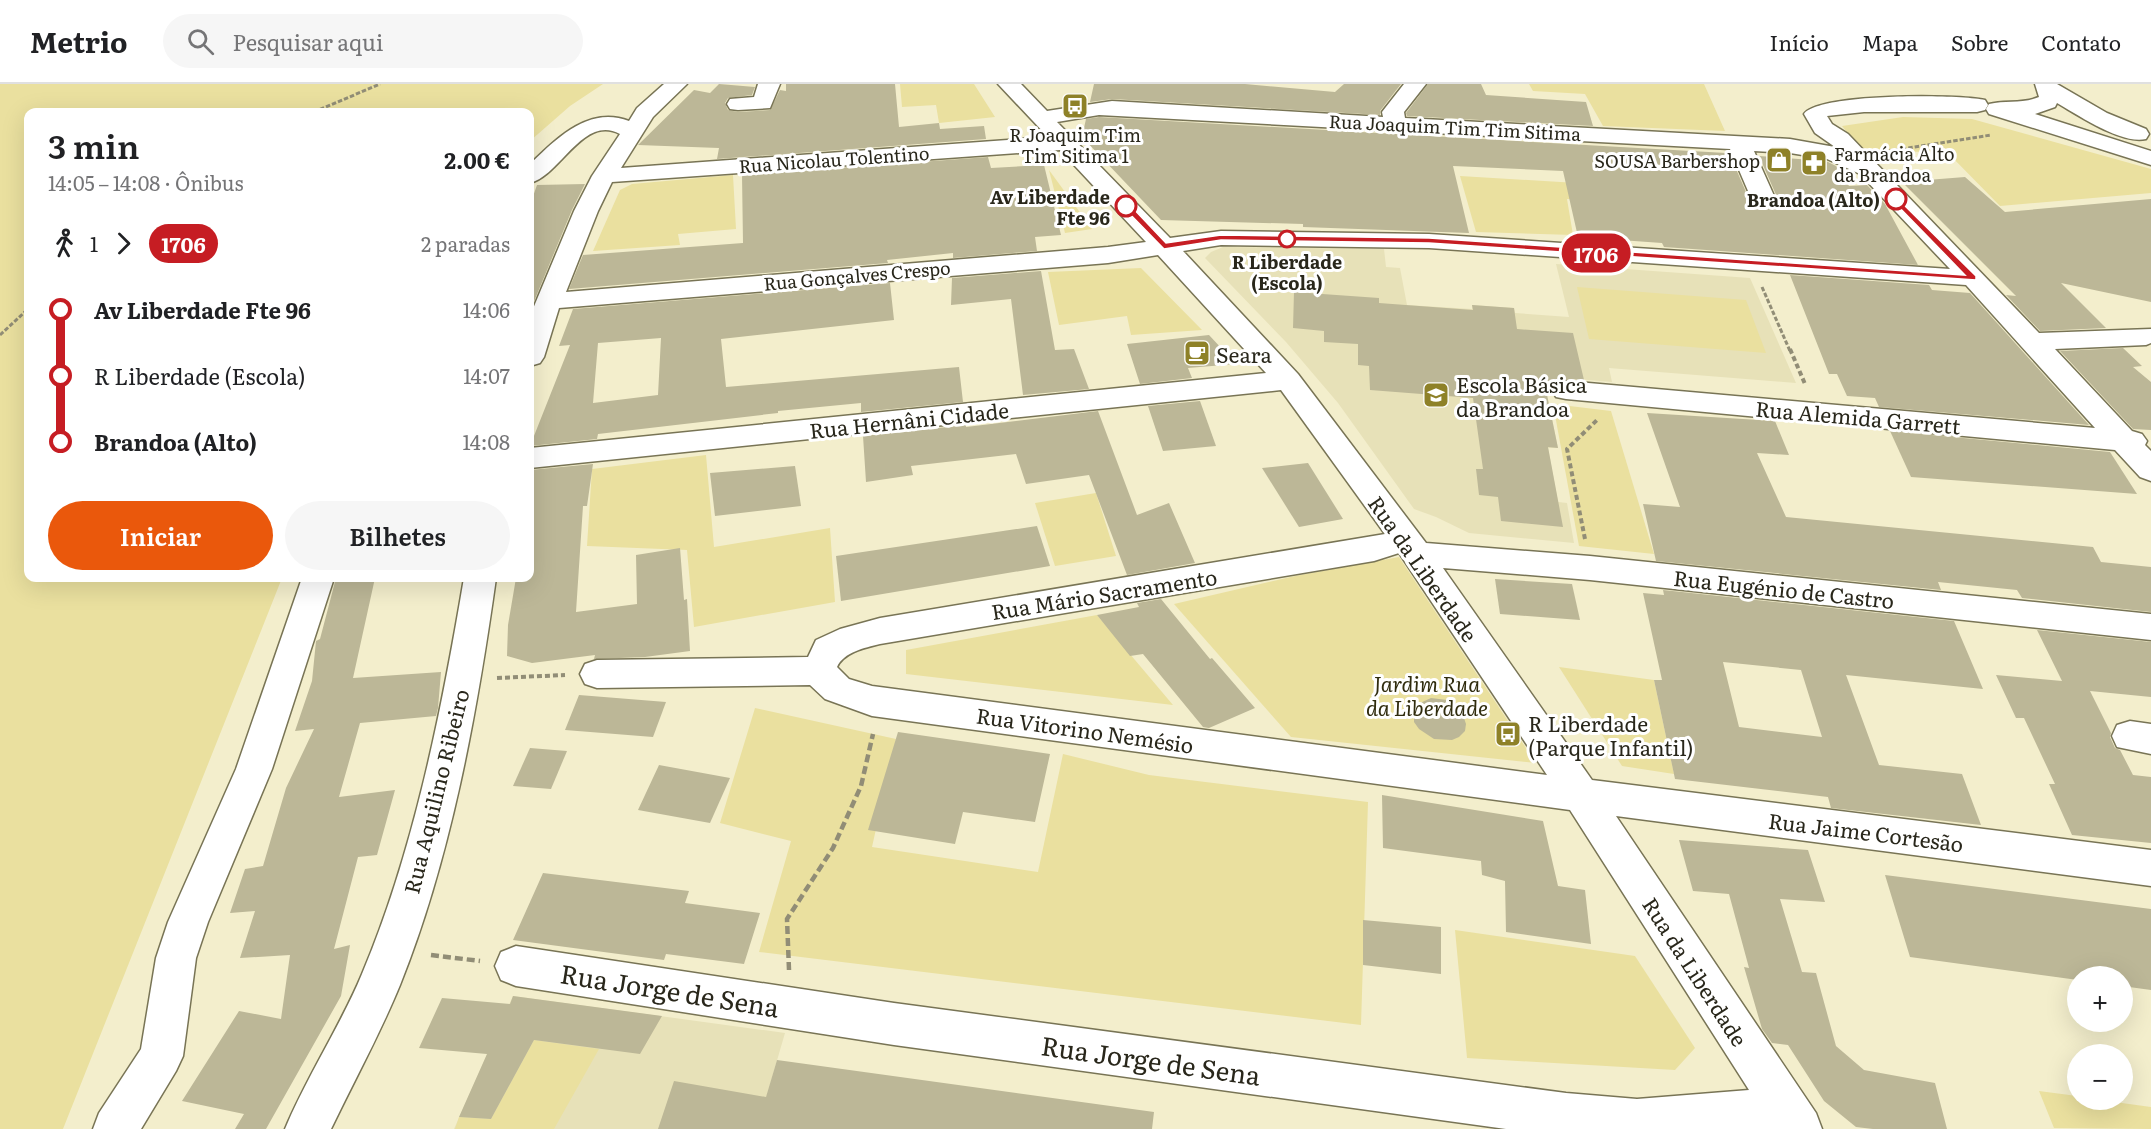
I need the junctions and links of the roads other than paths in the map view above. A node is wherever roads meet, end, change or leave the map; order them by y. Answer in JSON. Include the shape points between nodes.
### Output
{"nodes":[{"id":1,"x":676,"y":84,"type":"edge"},
{"id":2,"x":769,"y":84,"type":"edge"},
{"id":3,"x":1009,"y":84,"type":"edge"},
{"id":4,"x":1415,"y":84,"type":"edge"},
{"id":5,"x":1924,"y":84,"type":"edge"},
{"id":6,"x":1935,"y":84,"type":"edge"},
{"id":7,"x":2048,"y":87,"type":"edge"},
{"id":8,"x":738,"y":104,"type":"dead end"},
{"id":9,"x":1866,"y":105,"type":"junction"},
{"id":10,"x":1987,"y":107,"type":"junction"},
{"id":11,"x":1042,"y":118,"type":"junction"},
{"id":12,"x":1396,"y":124,"type":"junction"},
{"id":13,"x":1823,"y":128,"type":"junction"},
{"id":14,"x":632,"y":132,"type":"junction"},
{"id":15,"x":2151,"y":138,"type":"edge"},
{"id":16,"x":1065,"y":143,"type":"junction"},
{"id":17,"x":1739,"y":143,"type":"junction"},
{"id":18,"x":1790,"y":146,"type":"junction"},
{"id":19,"x":2151,"y":158,"type":"edge"},
{"id":20,"x":1865,"y":168,"type":"junction"},
{"id":21,"x":534,"y":173,"type":"edge"},
{"id":22,"x":604,"y":176,"type":"junction"},
{"id":23,"x":1763,"y":198,"type":"dead end"},
{"id":24,"x":1164,"y":246,"type":"junction"},
{"id":25,"x":1973,"y":278,"type":"junction"},
{"id":26,"x":549,"y":301,"type":"junction"},
{"id":27,"x":2146,"y":336,"type":"dead end"},
{"id":28,"x":2032,"y":342,"type":"junction"},
{"id":29,"x":534,"y":345,"type":"edge"},
{"id":30,"x":1288,"y":380,"type":"junction"},
{"id":31,"x":1566,"y":390,"type":"dead end"},
{"id":32,"x":2123,"y":440,"type":"junction"},
{"id":33,"x":2151,"y":442,"type":"edge"},
{"id":34,"x":534,"y":459,"type":"edge"},
{"id":35,"x":2151,"y":470,"type":"edge"},
{"id":36,"x":1411,"y":547,"type":"junction"},
{"id":37,"x":317,"y":582,"type":"edge"},
{"id":38,"x":479,"y":582,"type":"edge"},
{"id":39,"x":2151,"y":627,"type":"edge"},
{"id":40,"x":818,"y":671,"type":"junction"},
{"id":41,"x":597,"y":674,"type":"road end"},
{"id":42,"x":1581,"y":795,"type":"junction"},
{"id":43,"x":2151,"y":868,"type":"edge"},
{"id":44,"x":516,"y":966,"type":"road end"},
{"id":45,"x":1794,"y":1119,"type":"edge"},
{"id":46,"x":115,"y":1129,"type":"edge"},
{"id":47,"x":307,"y":1129,"type":"edge"}],
"edges":[{"from":1,"to":14,"type":"street","via":[[645,113]]},
{"from":2,"to":8,"type":"street","via":[[762,104]]},
{"from":3,"to":11,"type":"street","name":"Rua da Liberdade"},
{"from":4,"to":12,"type":"street","via":[[1393,112]]},
{"from":5,"to":9,"type":"street"},
{"from":6,"to":10,"type":"street","via":[[1958,98]]},
{"from":7,"to":10,"type":"street","via":[[2050,96],[2040,107]]},
{"from":7,"to":15,"type":"street","via":[[2099,118]]},
{"from":9,"to":10,"type":"street"},
{"from":9,"to":13,"type":"street","via":[[1817,111],[1816,118]]},
{"from":10,"to":19,"type":"street"},
{"from":11,"to":12,"type":"street","name":"Rua Joaquim Tim Tim Sitima","via":[[1112,108]]},
{"from":11,"to":16,"type":"street","name":"Rua da Liberdade"},
{"from":12,"to":17,"type":"street","name":"Rua Joaquim Tim Tim Sitima"},
{"from":13,"to":18,"type":"street","via":[[1817,141]]},
{"from":13,"to":20,"type":"street","via":[[1840,139]]},
{"from":14,"to":21,"type":"street","via":[[615,122],[588,127]]},
{"from":14,"to":22,"type":"street"},
{"from":16,"to":22,"type":"street","name":"Rua Nicolau Tolentino"},
{"from":16,"to":24,"type":"street","name":"Rua da Liberdade"},
{"from":17,"to":18,"type":"street","name":"Rua Joaquim Tim Tim Sitima"},
{"from":17,"to":23,"type":"street"},
{"from":18,"to":20,"type":"street","name":"Rua Joaquim Tim Tim Sitima","via":[[1833,153]]},
{"from":20,"to":25,"type":"street"},
{"from":22,"to":26,"type":"street"},
{"from":24,"to":25,"type":"street","name":"Rua Gonçalves Crespo","via":[[1221,238],[1429,241]]},
{"from":24,"to":26,"type":"street","name":"Rua Gonçalves Crespo","via":[[1108,255]]},
{"from":24,"to":30,"type":"street","name":"Rua da Liberdade"},
{"from":25,"to":28,"type":"street"},
{"from":26,"to":29,"type":"street"},
{"from":27,"to":28,"type":"street"},
{"from":28,"to":32,"type":"street"},
{"from":30,"to":34,"type":"street","name":"Rua Hernâni Cidade"},
{"from":30,"to":36,"type":"street","name":"Rua da Liberdade"},
{"from":31,"to":32,"type":"street","name":"Rua Alemida Garrett"},
{"from":32,"to":33,"type":"street","name":"Rua Alemida Garrett"},
{"from":32,"to":35,"type":"street"},
{"from":36,"to":39,"type":"street","name":"Rua Eugénio de Castro"},
{"from":36,"to":40,"type":"street","name":"Rua Mário Sacramento","via":[[1374,549],[880,631],[852,638],[828,650]]},
{"from":36,"to":42,"type":"street","name":"Rua da Liberdade"},
{"from":37,"to":46,"type":"street","via":[[254,768],[179,949],[161,1056]]},
{"from":38,"to":47,"type":"street","name":"Rua Aquilino Ribeiro","via":[[431,826],[380,983]]},
{"from":40,"to":41,"type":"street"},
{"from":40,"to":42,"type":"street","name":"Rua Vitorino Nemésio","via":[[837,689],[880,702]]},
{"from":42,"to":43,"type":"street","name":"Rua Jaime Cortesão"},
{"from":42,"to":45,"type":"street","name":"Rua da Liberdade"},
{"from":44,"to":45,"type":"street","name":"Rua Jorge de Sena","via":[[906,1026],[1566,1115],[1637,1121]]}]}
